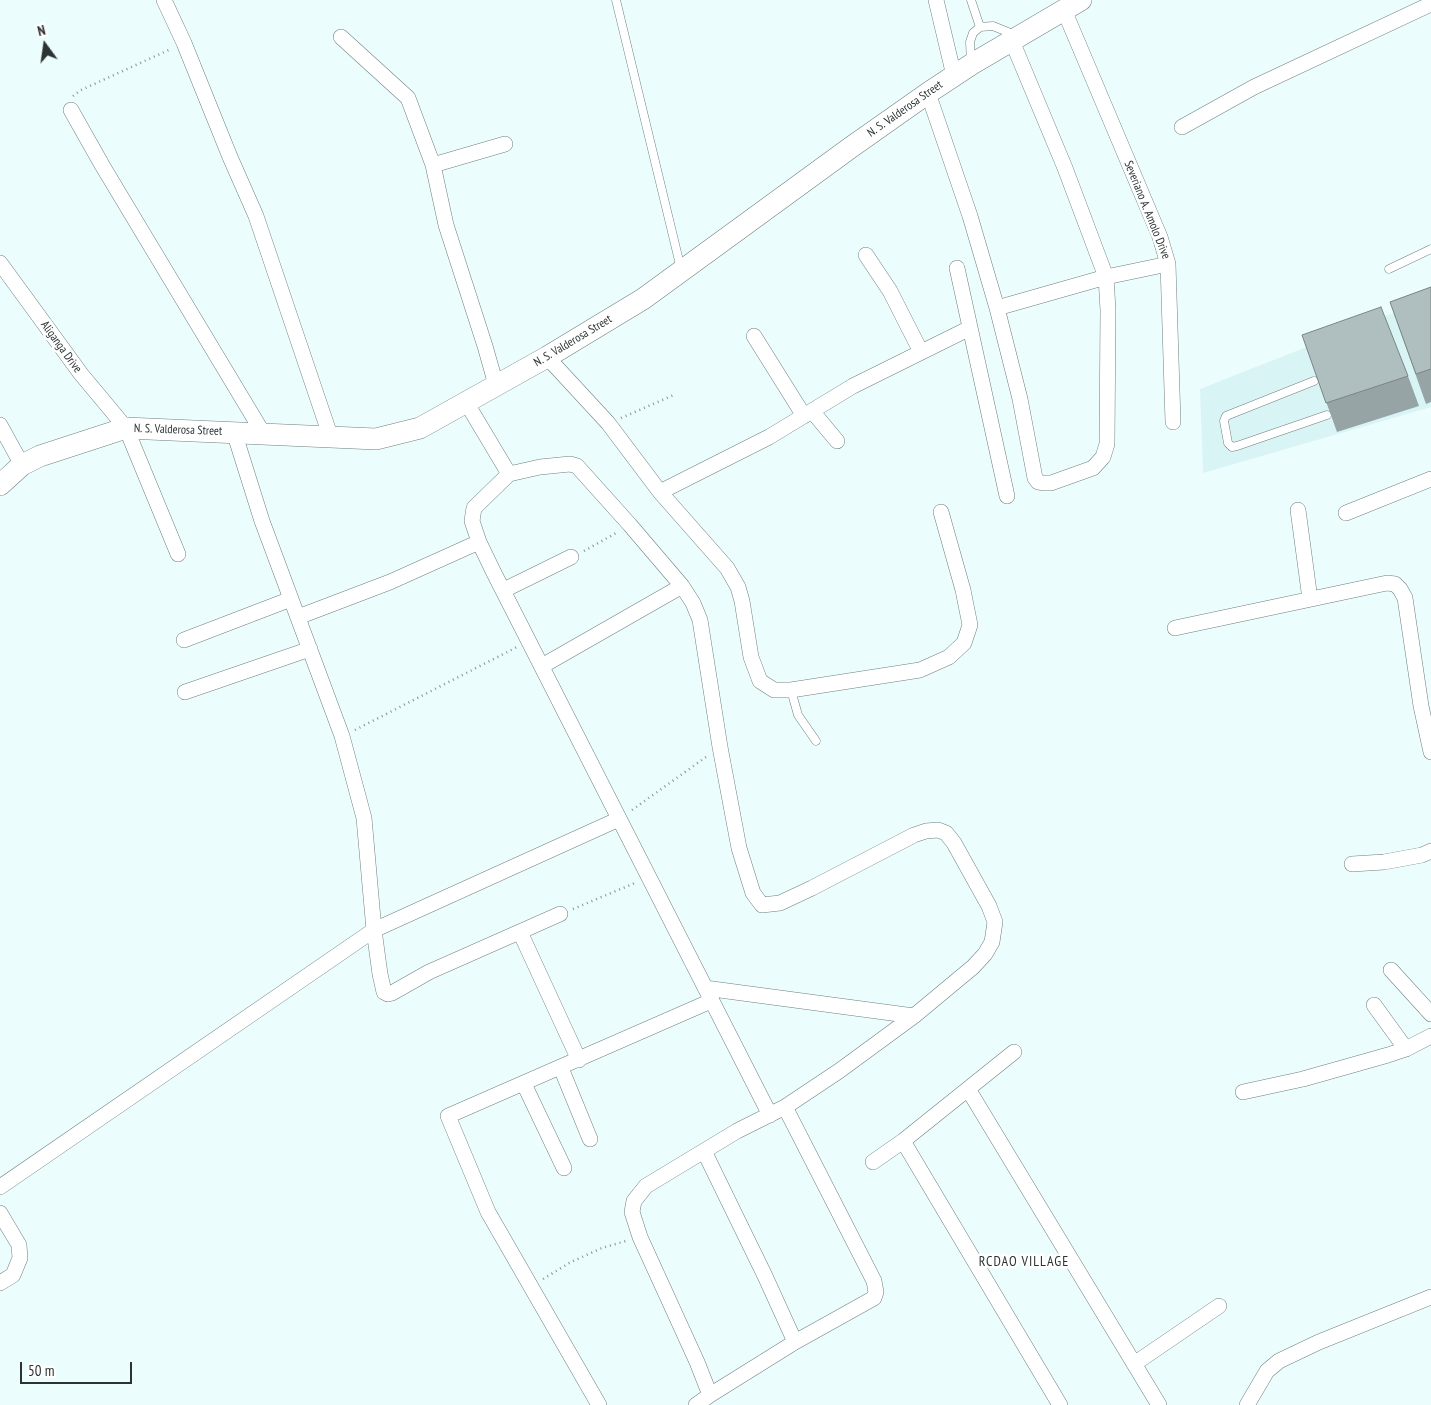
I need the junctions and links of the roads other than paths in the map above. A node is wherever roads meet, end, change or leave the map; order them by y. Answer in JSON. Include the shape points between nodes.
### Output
{"nodes":[{"id":1,"x":164,"y":0,"type":"edge"},
{"id":2,"x":616,"y":0,"type":"edge"},
{"id":3,"x":936,"y":0,"type":"edge"},
{"id":4,"x":971,"y":0,"type":"edge"},
{"id":5,"x":1072,"y":4,"type":"edge"},
{"id":6,"x":1431,"y":4,"type":"edge"},
{"id":7,"x":980,"y":27,"type":"junction"},
{"id":8,"x":341,"y":37,"type":"dead end"},
{"id":9,"x":1015,"y":39,"type":"junction"},
{"id":10,"x":972,"y":64,"type":"junction"},
{"id":11,"x":954,"y":76,"type":"junction"},
{"id":12,"x":928,"y":93,"type":"junction"},
{"id":13,"x":71,"y":110,"type":"road end"},
{"id":14,"x":1182,"y":127,"type":"dead end"},
{"id":15,"x":505,"y":144,"type":"dead end"},
{"id":16,"x":433,"y":165,"type":"junction"},
{"id":17,"x":1431,"y":249,"type":"edge"},
{"id":18,"x":866,"y":255,"type":"dead end"},
{"id":19,"x":0,"y":263,"type":"edge"},
{"id":20,"x":1168,"y":264,"type":"junction"},
{"id":21,"x":957,"y":268,"type":"dead end"},
{"id":22,"x":1389,"y":269,"type":"dead end"},
{"id":23,"x":682,"y":271,"type":"junction"},
{"id":24,"x":1106,"y":277,"type":"junction"},
{"id":25,"x":997,"y":308,"type":"junction"},
{"id":26,"x":970,"y":328,"type":"junction"},
{"id":27,"x":754,"y":336,"type":"dead end"},
{"id":28,"x":921,"y":352,"type":"junction"},
{"id":29,"x":547,"y":357,"type":"junction"},
{"id":30,"x":1314,"y":381,"type":"edge"},
{"id":31,"x":496,"y":385,"type":"junction"},
{"id":32,"x":466,"y":402,"type":"junction"},
{"id":33,"x":808,"y":414,"type":"junction"},
{"id":34,"x":1327,"y":415,"type":"edge"},
{"id":35,"x":1174,"y":422,"type":"dead end"},
{"id":36,"x":0,"y":424,"type":"edge"},
{"id":37,"x":126,"y":428,"type":"junction"},
{"id":38,"x":234,"y":432,"type":"junction"},
{"id":39,"x":263,"y":433,"type":"junction"},
{"id":40,"x":331,"y":438,"type":"junction"},
{"id":41,"x":836,"y":441,"type":"dead end"},
{"id":42,"x":22,"y":465,"type":"junction"},
{"id":43,"x":509,"y":474,"type":"junction"},
{"id":44,"x":1431,"y":479,"type":"edge"},
{"id":45,"x":0,"y":485,"type":"edge"},
{"id":46,"x":660,"y":492,"type":"junction"},
{"id":47,"x":1007,"y":496,"type":"dead end"},
{"id":48,"x":1298,"y":510,"type":"dead end"},
{"id":49,"x":941,"y":512,"type":"dead end"},
{"id":50,"x":1346,"y":513,"type":"dead end"},
{"id":51,"x":479,"y":542,"type":"junction"},
{"id":52,"x":178,"y":554,"type":"dead end"},
{"id":53,"x":572,"y":557,"type":"road end"},
{"id":54,"x":682,"y":586,"type":"junction"},
{"id":55,"x":504,"y":590,"type":"junction"},
{"id":56,"x":291,"y":599,"type":"junction"},
{"id":57,"x":1310,"y":599,"type":"junction"},
{"id":58,"x":298,"y":617,"type":"junction"},
{"id":59,"x":1175,"y":628,"type":"dead end"},
{"id":60,"x":184,"y":640,"type":"dead end"},
{"id":61,"x":310,"y":649,"type":"junction"},
{"id":62,"x":542,"y":666,"type":"junction"},
{"id":63,"x":792,"y":690,"type":"junction"},
{"id":64,"x":185,"y":692,"type":"dead end"},
{"id":65,"x":1426,"y":703,"type":"edge"},
{"id":66,"x":816,"y":741,"type":"dead end"},
{"id":67,"x":1431,"y":752,"type":"edge"},
{"id":68,"x":619,"y":819,"type":"junction"},
{"id":69,"x":1431,"y":852,"type":"edge"},
{"id":70,"x":1352,"y":864,"type":"dead end"},
{"id":71,"x":560,"y":914,"type":"road end"},
{"id":72,"x":374,"y":930,"type":"junction"},
{"id":73,"x":520,"y":932,"type":"junction"},
{"id":74,"x":1391,"y":970,"type":"dead end"},
{"id":75,"x":708,"y":995,"type":"junction"},
{"id":76,"x":1374,"y":1005,"type":"dead end"},
{"id":77,"x":1431,"y":1014,"type":"edge"},
{"id":78,"x":914,"y":1016,"type":"junction"},
{"id":79,"x":1431,"y":1036,"type":"edge"},
{"id":80,"x":1406,"y":1049,"type":"junction"},
{"id":81,"x":1014,"y":1052,"type":"dead end"},
{"id":82,"x":578,"y":1060,"type":"junction"},
{"id":83,"x":561,"y":1068,"type":"junction"},
{"id":84,"x":524,"y":1084,"type":"junction"},
{"id":85,"x":968,"y":1089,"type":"junction"},
{"id":86,"x":1243,"y":1092,"type":"dead end"},
{"id":87,"x":785,"y":1107,"type":"junction"},
{"id":88,"x":770,"y":1115,"type":"junction"},
{"id":89,"x":590,"y":1139,"type":"dead end"},
{"id":90,"x":903,"y":1141,"type":"junction"},
{"id":91,"x":704,"y":1151,"type":"junction"},
{"id":92,"x":873,"y":1162,"type":"dead end"},
{"id":93,"x":564,"y":1168,"type":"dead end"},
{"id":94,"x":0,"y":1187,"type":"edge"},
{"id":95,"x":0,"y":1213,"type":"edge"},
{"id":96,"x":0,"y":1283,"type":"edge"},
{"id":97,"x":1431,"y":1297,"type":"edge"},
{"id":98,"x":1219,"y":1306,"type":"dead end"},
{"id":99,"x":795,"y":1342,"type":"junction"},
{"id":100,"x":1134,"y":1364,"type":"junction"},
{"id":101,"x":710,"y":1395,"type":"junction"},
{"id":102,"x":599,"y":1405,"type":"edge"},
{"id":103,"x":696,"y":1405,"type":"edge"},
{"id":104,"x":1060,"y":1405,"type":"edge"},
{"id":105,"x":1159,"y":1405,"type":"edge"},
{"id":106,"x":1247,"y":1405,"type":"edge"}],
"edges":[{"from":1,"to":40,"type":"street","via":[[256,216]]},
{"from":2,"to":23,"type":"lane"},
{"from":3,"to":11,"type":"street"},
{"from":4,"to":7,"type":"lane"},
{"from":5,"to":9,"type":"main road","name":"N. S. Valderosa Street"},
{"from":5,"to":20,"type":"street","name":"Severiano A. Amolo Drive"},
{"from":6,"to":14,"type":"street","via":[[1254,87]]},
{"from":7,"to":9,"type":"lane","via":[[993,26]]},
{"from":7,"to":10,"type":"lane","via":[[970,42]]},
{"from":8,"to":16,"type":"street","via":[[408,98]]},
{"from":9,"to":10,"type":"main road","name":"N. S. Valderosa Street"},
{"from":9,"to":24,"type":"street"},
{"from":10,"to":11,"type":"main road","name":"N. S. Valderosa Street"},
{"from":11,"to":12,"type":"main road","name":"N. S. Valderosa Street"},
{"from":12,"to":23,"type":"main road","name":"N. S. Valderosa Street"},
{"from":12,"to":25,"type":"street"},
{"from":13,"to":39,"type":"street"},
{"from":15,"to":16,"type":"street"},
{"from":16,"to":31,"type":"street","via":[[446,224]]},
{"from":17,"to":22,"type":"lane"},
{"from":18,"to":28,"type":"street","via":[[890,291]]},
{"from":19,"to":37,"type":"street","name":"Aliganga Drive","via":[[81,374]]},
{"from":20,"to":24,"type":"street"},
{"from":20,"to":35,"type":"street","name":"Severiano A. Amolo Drive"},
{"from":21,"to":26,"type":"street"},
{"from":23,"to":29,"type":"main road","name":"N. S. Valderosa Street","via":[[643,299]]},
{"from":24,"to":25,"type":"street"},
{"from":24,"to":25,"type":"street","via":[[1107,444],[1103,457],[1093,468],[1051,483],[1038,482],[1035,478],[1020,399]]},
{"from":26,"to":28,"type":"street"},
{"from":26,"to":47,"type":"street"},
{"from":27,"to":33,"type":"street"},
{"from":28,"to":33,"type":"street","via":[[853,386]]},
{"from":29,"to":31,"type":"main road","name":"N. S. Valderosa Street"},
{"from":29,"to":46,"type":"street","via":[[608,423]]},
{"from":30,"to":34,"type":"lane","via":[[1226,416],[1228,443],[1232,447],[1237,446]]},
{"from":31,"to":32,"type":"main road","name":"N. S. Valderosa Street"},
{"from":32,"to":40,"type":"main road","name":"N. S. Valderosa Street","via":[[420,428],[376,439]]},
{"from":32,"to":43,"type":"street"},
{"from":33,"to":41,"type":"street"},
{"from":33,"to":46,"type":"street"},
{"from":36,"to":42,"type":"street"},
{"from":37,"to":38,"type":"main road","name":"N. S. Valderosa Street"},
{"from":37,"to":42,"type":"main road","name":"N. S. Valderosa Street"},
{"from":37,"to":52,"type":"street","name":"Aliganga Drive"},
{"from":38,"to":39,"type":"main road","name":"N. S. Valderosa Street"},
{"from":38,"to":56,"type":"street"},
{"from":39,"to":40,"type":"main road","name":"N. S. Valderosa Street"},
{"from":42,"to":45,"type":"main road","name":"N. S. Valderosa Street"},
{"from":43,"to":51,"type":"street","via":[[474,508],[472,521]]},
{"from":43,"to":54,"type":"street","via":[[540,466],[574,464]]},
{"from":44,"to":50,"type":"street"},
{"from":46,"to":63,"type":"street","via":[[734,578],[742,601],[751,657],[760,681],[774,690]]},
{"from":48,"to":57,"type":"street"},
{"from":49,"to":63,"type":"street","via":[[964,590],[970,625],[964,643],[949,657],[920,670]]},
{"from":51,"to":55,"type":"street"},
{"from":51,"to":58,"type":"street","via":[[390,582]]},
{"from":53,"to":55,"type":"street"},
{"from":54,"to":62,"type":"street"},
{"from":54,"to":78,"type":"street","via":[[700,620],[739,848],[753,893],[762,905],[780,903],[920,833],[938,830],[954,843],[989,906],[994,922],[992,942],[985,954]]},
{"from":55,"to":62,"type":"street"},
{"from":56,"to":58,"type":"street"},
{"from":56,"to":60,"type":"street"},
{"from":57,"to":59,"type":"street"},
{"from":57,"to":65,"type":"street","via":[[1395,584],[1405,598]]},
{"from":58,"to":61,"type":"street"},
{"from":61,"to":64,"type":"street"},
{"from":61,"to":72,"type":"street","via":[[342,736],[364,818]]},
{"from":62,"to":68,"type":"street"},
{"from":63,"to":66,"type":"lane","via":[[798,715]]},
{"from":65,"to":67,"type":"street"},
{"from":68,"to":72,"type":"street"},
{"from":68,"to":75,"type":"street"},
{"from":69,"to":70,"type":"street","via":[[1384,862]]},
{"from":71,"to":73,"type":"street"},
{"from":72,"to":73,"type":"street","via":[[380,974],[384,992],[388,994]]},
{"from":72,"to":94,"type":"street"},
{"from":73,"to":82,"type":"street"},
{"from":74,"to":77,"type":"street"},
{"from":75,"to":78,"type":"street"},
{"from":75,"to":82,"type":"street"},
{"from":75,"to":88,"type":"street"},
{"from":76,"to":80,"type":"street"},
{"from":78,"to":87,"type":"street"},
{"from":79,"to":80,"type":"street"},
{"from":80,"to":86,"type":"street","via":[[1303,1079]]},
{"from":81,"to":85,"type":"street"},
{"from":82,"to":83,"type":"street"},
{"from":83,"to":84,"type":"street"},
{"from":83,"to":89,"type":"street"},
{"from":84,"to":93,"type":"street"},
{"from":84,"to":102,"type":"street","via":[[448,1116],[488,1212]]},
{"from":85,"to":90,"type":"street"},
{"from":85,"to":100,"type":"street"},
{"from":87,"to":88,"type":"street"},
{"from":87,"to":99,"type":"street","via":[[874,1282],[876,1292],[874,1298]]},
{"from":88,"to":91,"type":"street"},
{"from":90,"to":92,"type":"street"},
{"from":90,"to":104,"type":"street"},
{"from":91,"to":99,"type":"street"},
{"from":91,"to":101,"type":"street","via":[[646,1186],[634,1201],[632,1212]]},
{"from":95,"to":96,"type":"street","via":[[19,1245],[20,1258],[13,1275]]},
{"from":97,"to":106,"type":"street","via":[[1279,1361],[1267,1371]]},
{"from":98,"to":100,"type":"street"},
{"from":99,"to":101,"type":"street"},
{"from":100,"to":105,"type":"street"},
{"from":101,"to":103,"type":"street"}]}
